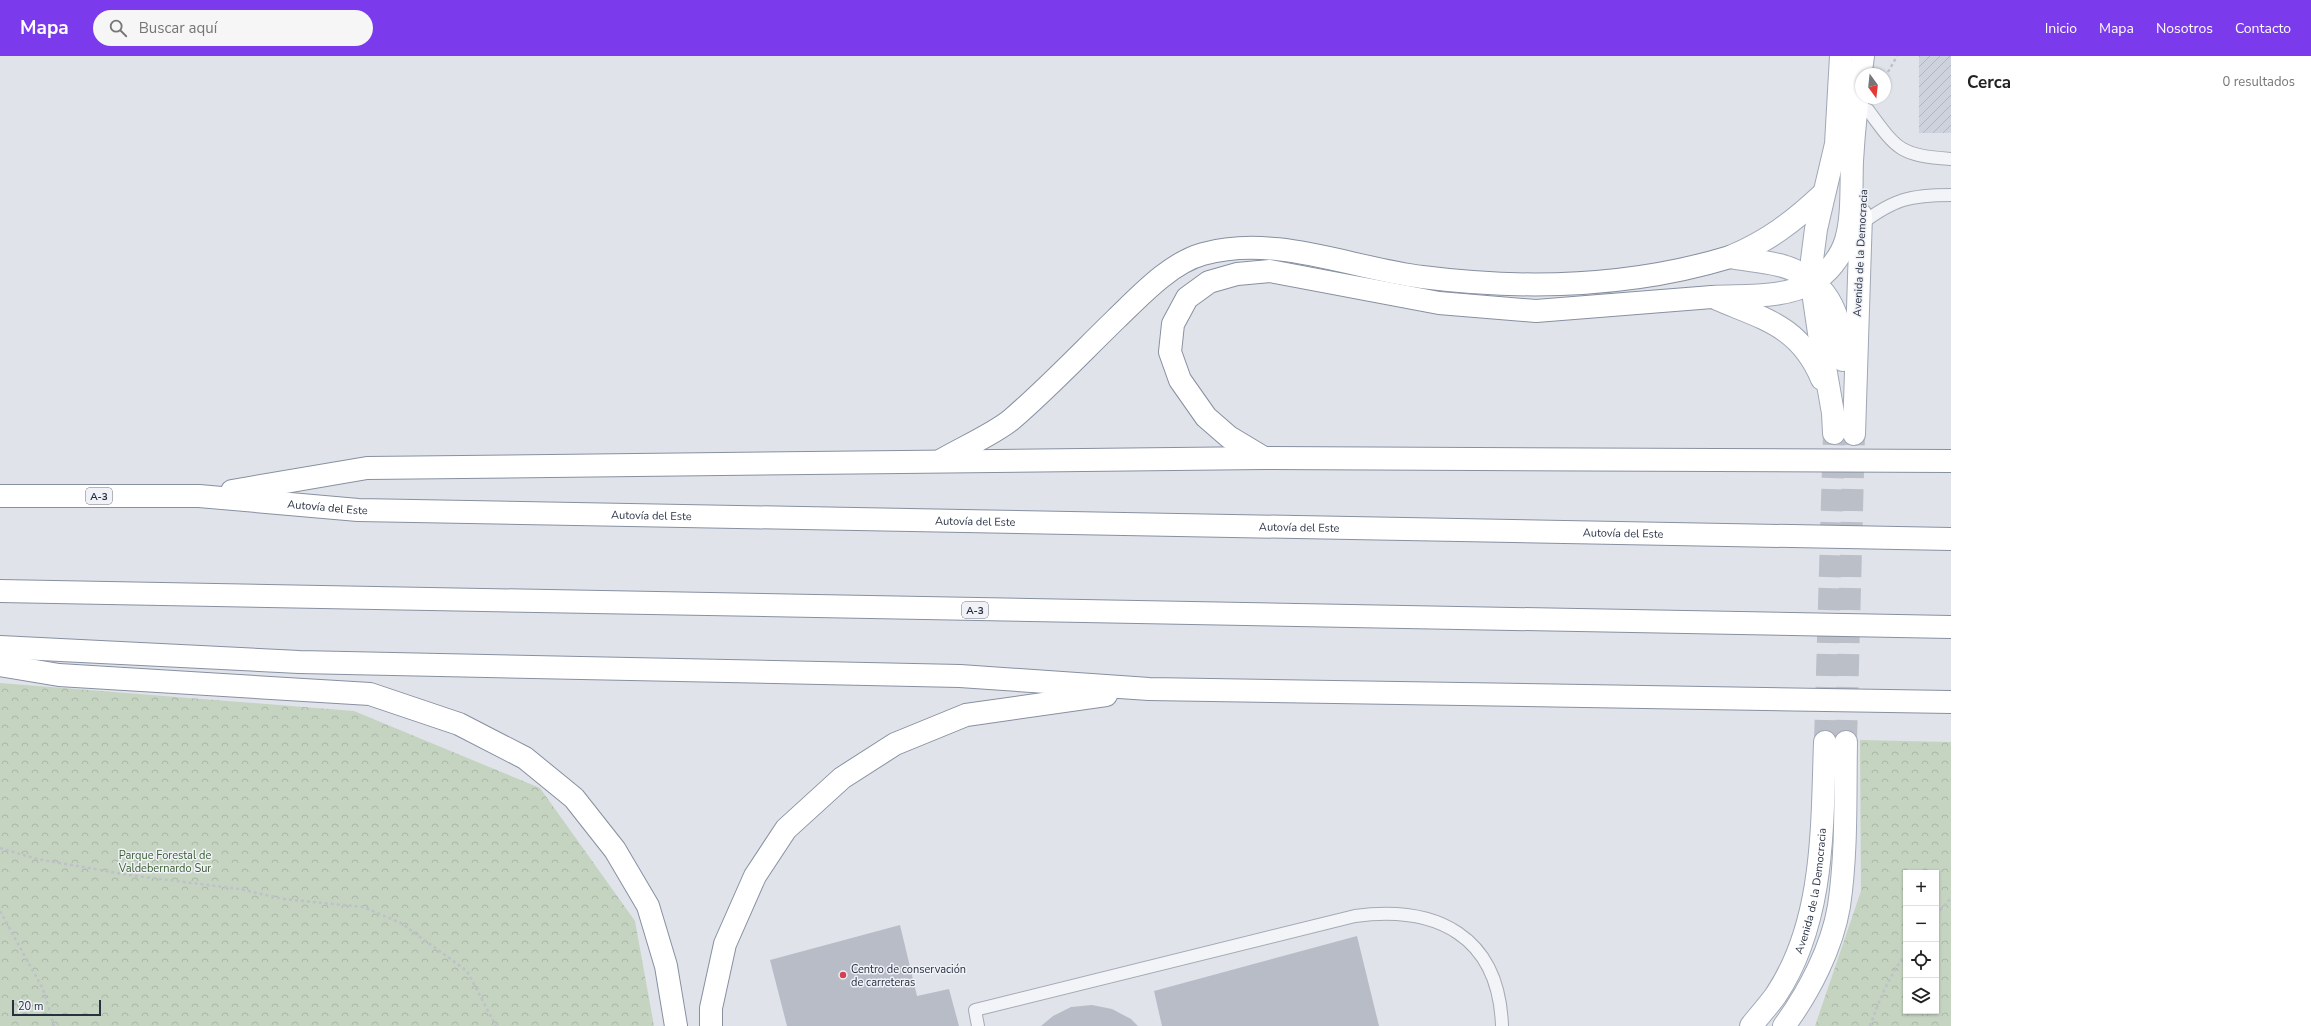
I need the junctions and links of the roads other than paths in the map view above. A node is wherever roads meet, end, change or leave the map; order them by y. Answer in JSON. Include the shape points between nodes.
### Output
{"nodes":[{"id":1,"x":1841,"y":56,"type":"edge"},
{"id":2,"x":1863,"y":56,"type":"edge"},
{"id":3,"x":1871,"y":56,"type":"edge"},
{"id":4,"x":1870,"y":68,"type":"edge"},
{"id":5,"x":1868,"y":104,"type":"edge"},
{"id":6,"x":1951,"y":158,"type":"edge"},
{"id":7,"x":1823,"y":194,"type":"junction"},
{"id":8,"x":1951,"y":195,"type":"edge"},
{"id":9,"x":1861,"y":224,"type":"junction"},
{"id":10,"x":1730,"y":257,"type":"junction"},
{"id":11,"x":1813,"y":282,"type":"junction"},
{"id":12,"x":1712,"y":296,"type":"junction"},
{"id":13,"x":1830,"y":397,"type":"junction"},
{"id":14,"x":1854,"y":407,"type":"junction"},
{"id":15,"x":1264,"y":458,"type":"junction"},
{"id":16,"x":1951,"y":461,"type":"edge"},
{"id":17,"x":937,"y":462,"type":"junction"},
{"id":18,"x":0,"y":496,"type":"edge"},
{"id":19,"x":199,"y":496,"type":"junction"},
{"id":20,"x":1951,"y":539,"type":"edge"},
{"id":21,"x":0,"y":591,"type":"edge"},
{"id":22,"x":1951,"y":627,"type":"edge"},
{"id":23,"x":0,"y":647,"type":"edge"},
{"id":24,"x":0,"y":665,"type":"edge"},
{"id":25,"x":1149,"y":688,"type":"junction"},
{"id":26,"x":1951,"y":702,"type":"edge"},
{"id":27,"x":1825,"y":742,"type":"tunnel mouth"},
{"id":28,"x":1846,"y":742,"type":"tunnel mouth"},
{"id":29,"x":676,"y":1026,"type":"edge"},
{"id":30,"x":711,"y":1026,"type":"edge"},
{"id":31,"x":978,"y":1026,"type":"edge"},
{"id":32,"x":1502,"y":1026,"type":"edge"},
{"id":33,"x":1751,"y":1026,"type":"edge"},
{"id":34,"x":1784,"y":1026,"type":"edge"}],
"edges":[{"from":1,"to":7,"type":"main road","name":"Avenida de la Democracia","via":[[1836,144]]},
{"from":2,"to":11,"type":"main road","name":"Avenida de la Democracia","via":[[1856,104],[1846,239],[1840,255],[1828,270]]},
{"from":3,"to":4,"type":"main road"},
{"from":5,"to":6,"type":"lane","via":[[1885,134],[1900,149],[1918,156]]},
{"from":5,"to":9,"type":"main road","name":"Avenida de la Democracia"},
{"from":7,"to":10,"type":"main road","via":[[1778,233]]},
{"from":7,"to":11,"type":"main road","name":"Avenida de la Democracia","via":[[1812,260]]},
{"from":8,"to":9,"type":"lane","via":[[1919,195],[1901,200],[1881,209]]},
{"from":9,"to":14,"type":"main road","name":"Avenida de la Democracia"},
{"from":10,"to":11,"type":"main road","via":[[1778,264],[1795,270]]},
{"from":10,"to":17,"type":"main road","via":[[1658,275],[1606,281],[1517,284],[1420,277],[1271,248],[1237,247],[1200,255],[1160,277],[1010,421]]},
{"from":11,"to":12,"type":"main road","via":[[1783,293]]},
{"from":11,"to":13,"type":"main road","name":"Avenida de la Democracia"},
{"from":11,"to":14,"type":"main road","name":"Avenida de la Democracia","via":[[1827,296],[1841,325],[1843,392]]},
{"from":12,"to":13,"type":"main road","via":[[1781,326],[1816,364]]},
{"from":12,"to":15,"type":"main road","via":[[1536,311],[1439,303],[1270,271],[1237,274],[1209,282],[1187,298],[1173,324],[1170,352],[1180,380],[1206,417],[1229,437]]},
{"from":13,"to":14,"type":"main road","name":"Avenida de la Democracia","via":[[1834,413],[1844,433]]},
{"from":15,"to":16,"type":"main road"},
{"from":15,"to":17,"type":"main road"},
{"from":17,"to":19,"type":"main road","via":[[367,468]]},
{"from":18,"to":19,"type":"main road","name":"Autovía del Este","number":"A-3"},
{"from":19,"to":20,"type":"main road","name":"Autovía del Este","number":"A-3","via":[[366,510]]},
{"from":21,"to":22,"type":"main road","number":"A-3"},
{"from":23,"to":25,"type":"main road","via":[[299,662],[960,676]]},
{"from":24,"to":29,"type":"main road","via":[[59,675],[370,694],[459,724],[525,758],[574,798],[615,850],[648,906],[666,966]]},
{"from":25,"to":26,"type":"main road"},
{"from":25,"to":30,"type":"main road","via":[[966,715],[895,744],[842,778],[786,829],[755,876],[725,944],[711,1008]]},
{"from":27,"to":33,"type":"main road","name":"Avenida de la Democracia","via":[[1820,849],[1814,895],[1805,932],[1776,994]]},
{"from":28,"to":34,"type":"main road","via":[[1844,837],[1839,906],[1829,943],[1813,979]]},
{"from":31,"to":32,"type":"lane","via":[[974,1010],[1355,916],[1404,913],[1432,919],[1453,929],[1473,945],[1488,968],[1497,989]]}]}
